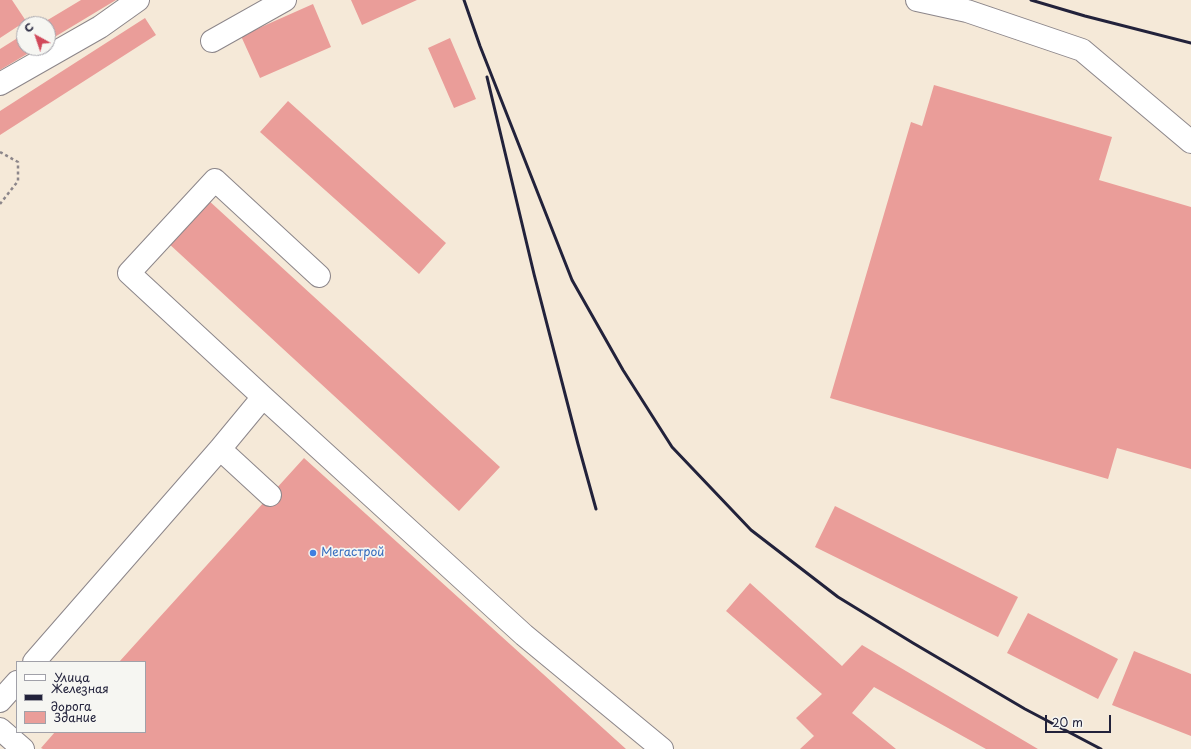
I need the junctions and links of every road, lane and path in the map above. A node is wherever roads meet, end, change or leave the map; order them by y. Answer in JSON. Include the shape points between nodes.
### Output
{"nodes":[{"id":1,"x":138,"y":0,"type":"edge"},
{"id":2,"x":285,"y":0,"type":"edge"},
{"id":3,"x":917,"y":0,"type":"edge"},
{"id":4,"x":212,"y":41,"type":"dead end"},
{"id":5,"x":0,"y":84,"type":"edge"},
{"id":6,"x":1191,"y":142,"type":"edge"},
{"id":7,"x":0,"y":152,"type":"edge"},
{"id":8,"x":0,"y":204,"type":"edge"},
{"id":9,"x":319,"y":276,"type":"dead end"},
{"id":10,"x":263,"y":397,"type":"junction"},
{"id":11,"x":220,"y":449,"type":"junction"},
{"id":12,"x":270,"y":495,"type":"dead end"},
{"id":13,"x":35,"y":661,"type":"edge"},
{"id":14,"x":16,"y":683,"type":"edge"},
{"id":15,"x":0,"y":701,"type":"edge"},
{"id":16,"x":0,"y":729,"type":"edge"},
{"id":17,"x":23,"y":749,"type":"edge"},
{"id":18,"x":662,"y":749,"type":"edge"}],
"edges":[{"from":1,"to":5,"type":"street","via":[[100,27]]},
{"from":2,"to":4,"type":"street"},
{"from":3,"to":6,"type":"street","via":[[967,11],[1082,50]]},
{"from":7,"to":8,"type":"path","via":[[18,162],[18,181]]},
{"from":9,"to":10,"type":"street","via":[[216,180],[129,273]]},
{"from":10,"to":11,"type":"street"},
{"from":10,"to":18,"type":"street","via":[[524,635]]},
{"from":11,"to":12,"type":"street"},
{"from":11,"to":13,"type":"street"},
{"from":14,"to":15,"type":"street"},
{"from":16,"to":17,"type":"street"}]}
